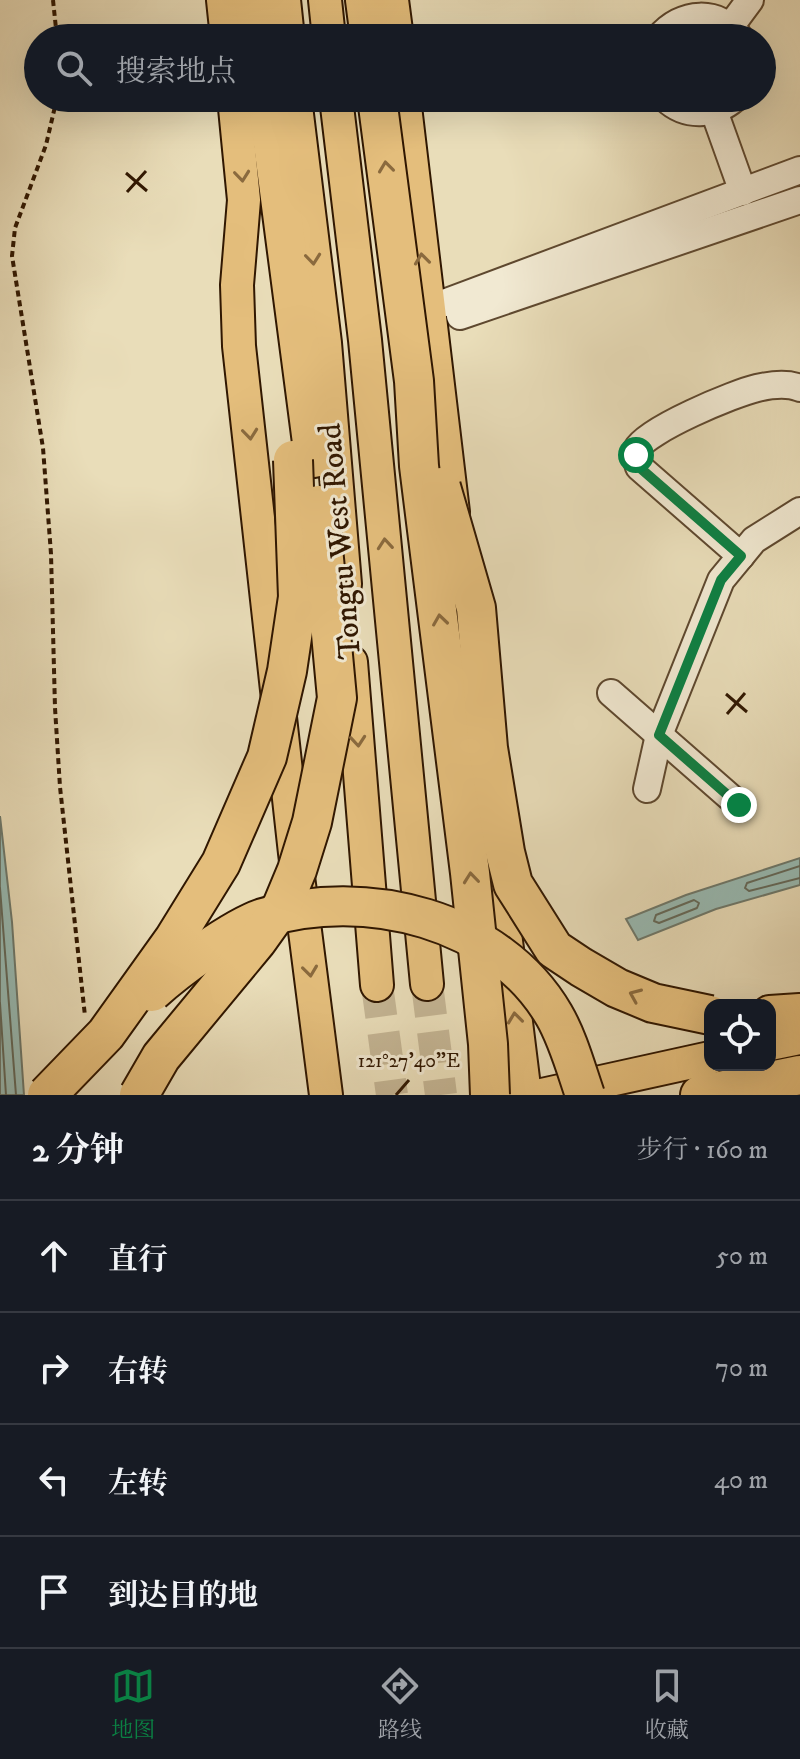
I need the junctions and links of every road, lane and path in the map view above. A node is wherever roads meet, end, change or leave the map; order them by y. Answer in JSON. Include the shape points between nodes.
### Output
{"nodes":[{"id":1,"x":53,"y":0,"type":"edge"},
{"id":2,"x":223,"y":0,"type":"edge"},
{"id":3,"x":254,"y":0,"type":"edge"},
{"id":4,"x":284,"y":0,"type":"edge"},
{"id":5,"x":325,"y":0,"type":"edge"},
{"id":6,"x":365,"y":0,"type":"edge"},
{"id":7,"x":392,"y":0,"type":"edge"},
{"id":8,"x":750,"y":0,"type":"edge"},
{"id":9,"x":695,"y":8,"type":"edge"},
{"id":10,"x":56,"y":24,"type":"edge"},
{"id":11,"x":226,"y":24,"type":"edge"},
{"id":12,"x":257,"y":24,"type":"edge"},
{"id":13,"x":287,"y":24,"type":"edge"},
{"id":14,"x":328,"y":24,"type":"edge"},
{"id":15,"x":368,"y":24,"type":"edge"},
{"id":16,"x":395,"y":24,"type":"edge"},
{"id":17,"x":674,"y":24,"type":"edge"},
{"id":18,"x":722,"y":24,"type":"edge"},
{"id":19,"x":739,"y":24,"type":"edge"},
{"id":20,"x":54,"y":112,"type":"edge"},
{"id":21,"x":235,"y":112,"type":"edge"},
{"id":22,"x":269,"y":112,"type":"edge"},
{"id":23,"x":297,"y":112,"type":"edge"},
{"id":24,"x":338,"y":112,"type":"edge"},
{"id":25,"x":379,"y":112,"type":"edge"},
{"id":26,"x":406,"y":112,"type":"edge"},
{"id":27,"x":726,"y":112,"type":"edge"},
{"id":28,"x":800,"y":170,"type":"edge"},
{"id":29,"x":743,"y":192,"type":"junction"},
{"id":30,"x":800,"y":200,"type":"edge"},
{"id":31,"x":285,"y":227,"type":"junction"},
{"id":32,"x":429,"y":318,"type":"junction"},
{"id":33,"x":414,"y":381,"type":"junction"},
{"id":34,"x":797,"y":385,"type":"edge"},
{"id":35,"x":800,"y":511,"type":"edge"},
{"id":36,"x":741,"y":556,"type":"junction"},
{"id":37,"x":611,"y":693,"type":"dead end"},
{"id":38,"x":659,"y":735,"type":"junction"},
{"id":39,"x":647,"y":789,"type":"dead end"},
{"id":40,"x":739,"y":805,"type":"dead end"},
{"id":41,"x":427,"y":984,"type":"tunnel mouth"},
{"id":42,"x":377,"y":985,"type":"tunnel mouth"},
{"id":43,"x":800,"y":1013,"type":"edge"},
{"id":44,"x":704,"y":1014,"type":"edge"},
{"id":45,"x":776,"y":1015,"type":"edge"},
{"id":46,"x":96,"y":1026,"type":"junction"},
{"id":47,"x":800,"y":1038,"type":"edge"},
{"id":48,"x":776,"y":1043,"type":"edge"},
{"id":49,"x":704,"y":1059,"type":"edge"},
{"id":50,"x":800,"y":1075,"type":"edge"},
{"id":51,"x":47,"y":1095,"type":"edge"},
{"id":52,"x":139,"y":1095,"type":"edge"},
{"id":53,"x":326,"y":1095,"type":"edge"},
{"id":54,"x":490,"y":1095,"type":"edge"},
{"id":55,"x":525,"y":1095,"type":"edge"},
{"id":56,"x":542,"y":1095,"type":"edge"},
{"id":57,"x":585,"y":1095,"type":"edge"},
{"id":58,"x":700,"y":1095,"type":"edge"}],
"edges":[{"from":1,"to":10,"type":"path"},
{"from":2,"to":11,"type":"main road"},
{"from":3,"to":12,"type":"highway"},
{"from":4,"to":13,"type":"main road"},
{"from":5,"to":14,"type":"main road"},
{"from":6,"to":15,"type":"highway"},
{"from":7,"to":16,"type":"main road"},
{"from":8,"to":19,"type":"street"},
{"from":9,"to":17,"type":"street"},
{"from":9,"to":18,"type":"street"},
{"from":20,"to":46,"type":"path","via":[[15,228],[12,256],[43,448],[59,772]]},
{"from":21,"to":53,"type":"main road","one_way":true,"via":[[244,200],[237,285],[239,346]]},
{"from":22,"to":31,"type":"highway"},
{"from":23,"to":42,"type":"main road","name":"Tongtu West Road","one_way":true,"via":[[325,343]]},
{"from":41,"to":24,"type":"main road","name":"Tongtu West Road","one_way":true,"via":[[367,355]]},
{"from":33,"to":25,"type":"highway","one_way":true,"bridge":true},
{"from":32,"to":26,"type":"main road","one_way":true},
{"from":27,"to":29,"type":"street"},
{"from":28,"to":29,"type":"street"},
{"from":29,"to":32,"type":"street"},
{"from":30,"to":32,"type":"street"},
{"from":31,"to":46,"type":"highway","bridge":true,"via":[[284,345],[298,597],[267,757],[221,863],[174,939]]},
{"from":31,"to":52,"type":"highway","bridge":true,"via":[[337,698],[312,822],[282,906],[161,1057]]},
{"from":55,"to":32,"type":"main road","one_way":true},
{"from":44,"to":33,"type":"highway","one_way":true,"bridge":true,"via":[[653,1003],[617,988],[554,949],[513,884],[488,748],[476,608]]},
{"from":54,"to":33,"type":"highway","one_way":true,"bridge":true,"via":[[470,873],[419,466]]},
{"from":34,"to":36,"type":"street","via":[[756,388],[663,426],[638,446],[639,467]]},
{"from":35,"to":36,"type":"street","via":[[754,540]]},
{"from":36,"to":38,"type":"street","via":[[721,580]]},
{"from":37,"to":38,"type":"street"},
{"from":38,"to":39,"type":"street"},
{"from":38,"to":40,"type":"street"},
{"from":43,"to":45,"type":"highway"},
{"from":46,"to":51,"type":"highway","bridge":true},
{"from":46,"to":57,"type":"highway","bridge":true,"via":[[260,919],[308,907],[379,909],[470,934],[507,960],[554,1016]]},
{"from":47,"to":48,"type":"main road"},
{"from":49,"to":56,"type":"main road"},
{"from":50,"to":58,"type":"highway"}]}
